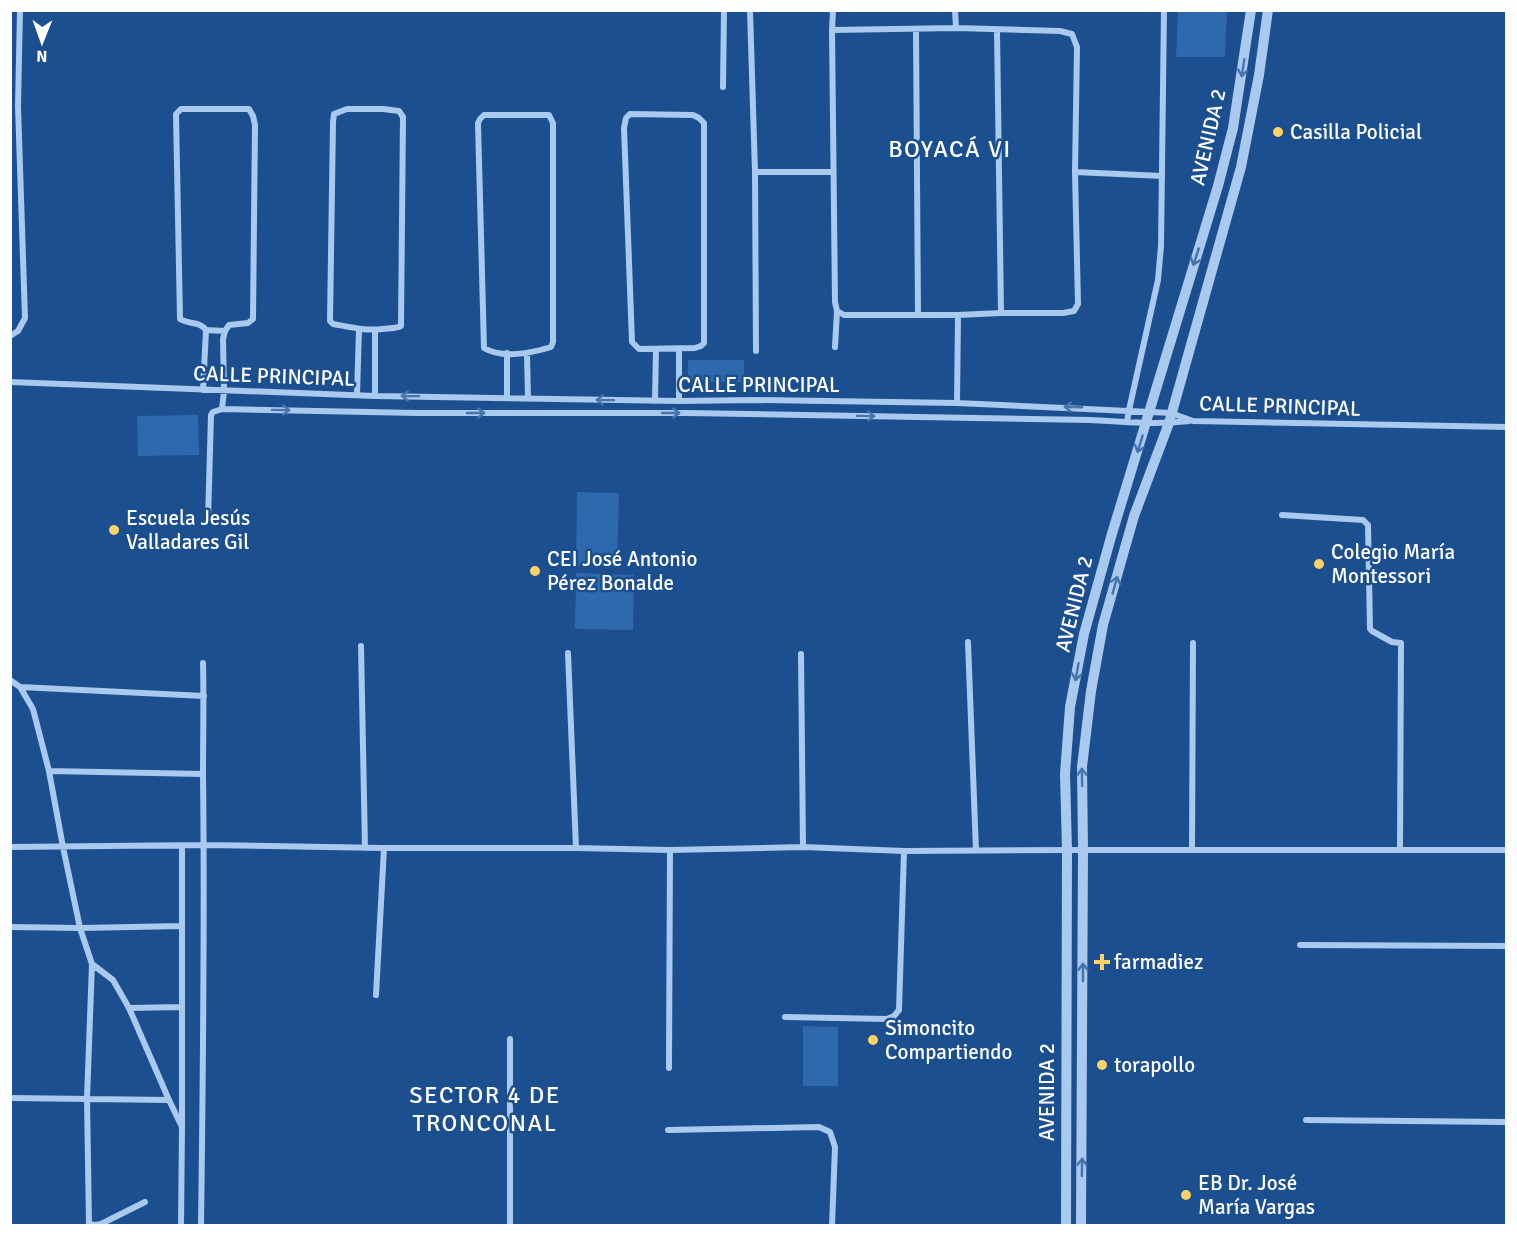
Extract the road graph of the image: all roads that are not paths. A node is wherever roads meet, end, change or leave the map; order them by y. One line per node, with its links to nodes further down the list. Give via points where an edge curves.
1 (20, 10): 26 (street, via 18,106 26,318 18,332)
2 (724, 10): 13 (street)
3 (750, 10): 14 (street)
4 (832, 10): 11 (street)
5 (955, 10): 9 (street)
6 (1164, 10): 17 (street)
7 (1251, 10): 45 (street, AVENIDA 2, one-way to 45, via 1233,128)
8 (1268, 10): 46 (street, AVENIDA 2, via 1241,167)
9 (956, 28): 10 (street); 12 (street)
10 (916, 29): 11 (street); 20 (street)
11 (832, 30): 15 (street)
12 (997, 30): 16 (street, via 1072,34 1077,47); 19 (street)
13 (723, 87)
14 (755, 172): 15 (street); 30 (street)
15 (832, 172): 18 (street)
16 (1075, 172): 17 (street); 19 (street, via 1078,304 1074,311 1063,314)
17 (1162, 176): 44 (street, via 1158,280)
18 (837, 311): 20 (street, via 844,315); 27 (street)
19 (1001, 313): 21 (street)
20 (918, 315): 21 (street)
21 (958, 315): 42 (street)
22 (359, 329): 24 (street); 24 (street, via 330,321 333,123 334,114 347,109 383,109 399,111 403,117 402,326); 36 (street)
23 (206, 330): 25 (street); 25 (street, via 180,319 176,114 181,109 249,109 255,125 253,319 229,325); 34 (street)
24 (375, 330): 37 (street)
25 (225, 331): 35 (street)
26 (10, 336)
27 (835, 347)
28 (656, 349): 29 (street); 29 (street, via 639,349 632,342 624,128 630,114 693,115 704,123 704,344); 40 (street)
29 (679, 349): 41 (street)
30 (756, 351)
31 (507, 353): 32 (street); 32 (street, via 484,348 478,123 484,115 549,115 553,123 553,342 551,347); 38 (street)
32 (527, 354): 39 (street)
33 (10, 382): 34 (street, CALLE PRINCIPAL)
34 (203, 390): 35 (street, CALLE PRINCIPAL)
35 (224, 391): 36 (street, CALLE PRINCIPAL); 43 (street)
36 (357, 395): 37 (street, CALLE PRINCIPAL)
37 (375, 396): 38 (street, CALLE PRINCIPAL, one-way to 37)
38 (507, 398): 39 (street, CALLE PRINCIPAL)
39 (528, 398): 40 (street, CALLE PRINCIPAL, one-way to 39)
40 (655, 400): 41 (street, CALLE PRINCIPAL)
41 (679, 401): 42 (street, CALLE PRINCIPAL)
42 (957, 403): 44 (street, CALLE PRINCIPAL, one-way to 42)
43 (222, 409): 48 (street, one-way to 48, via 686,412); 52 (street, via 211,415)
44 (1129, 410): 45 (street, CALLE PRINCIPAL); 48 (street)
45 (1150, 412): 46 (street, CALLE PRINCIPAL); 49 (street, AVENIDA 2)
46 (1170, 418): 47 (street); 47 (street, CALLE PRINCIPAL); 49 (street); 74 (street, AVENIDA 2, one-way to 46, via 1082,767 1103,625 1134,516)
47 (1193, 421): 50 (street, CALLE PRINCIPAL)
48 (1127, 422): 49 (street)
49 (1147, 423): 73 (street, AVENIDA 2, one-way to 73, via 1084,634 1070,707 1065,774)
50 (1506, 428)
51 (1282, 515): 76 (street, via 1363,520 1368,525 1370,629 1401,643)
52 (208, 521)
53 (968, 642): 79 (street)
54 (1193, 643): 75 (street)
55 (361, 646): 69 (street)
56 (568, 653): 71 (street)
57 (801, 654): 68 (street)
58 (203, 663): 61 (street)
59 (10, 680): 60 (street)
60 (20, 687): 61 (street); 62 (street, via 33,709)
61 (204, 696): 63 (street)
62 (50, 771): 63 (street); 67 (street)
63 (203, 774): 64 (street)
64 (205, 845): 65 (street); 69 (street); 101 (street)
65 (182, 846): 67 (street); 80 (street)
66 (10, 847): 67 (street)
67 (63, 847): 82 (street)
68 (802, 847): 72 (street); 78 (street)
69 (365, 848): 70 (street)
70 (384, 848): 71 (street); 86 (street)
71 (576, 848): 72 (street)
72 (670, 850): 91 (street)
73 (1067, 850): 74 (street); 79 (street); 104 (street, AVENIDA 2)
74 (1083, 850): 75 (street); 105 (street, AVENIDA 2, one-way to 74)
75 (1192, 850): 76 (street)
76 (1400, 850): 77 (street)
77 (1506, 850)
78 (904, 851): 79 (street); 89 (street, via 899,1010 887,1019)
79 (976, 851)
80 (181, 926): 82 (street); 87 (street)
81 (10, 927): 82 (street)
82 (80, 928): 85 (street)
83 (1300, 945): 84 (street)
84 (1506, 946)
85 (92, 964): 88 (street, via 113,980); 93 (street)
86 (376, 994)
87 (182, 1007): 88 (street); 97 (street)
88 (129, 1008): 94 (street)
89 (785, 1017)
90 (510, 1039): 102 (street)
91 (669, 1068)
92 (10, 1098): 93 (street)
93 (87, 1100): 94 (street); 99 (street, via 89,1224 100,1224)
94 (170, 1100): 97 (street)
95 (1306, 1120): 96 (street)
96 (1506, 1122)
97 (182, 1127): 100 (street)
98 (668, 1130): 103 (street, via 819,1127 830,1132 835,1147)
99 (145, 1202)
100 (181, 1226)
101 (201, 1226)
102 (510, 1226)
103 (832, 1226)
104 (1065, 1226)
105 (1081, 1226)

